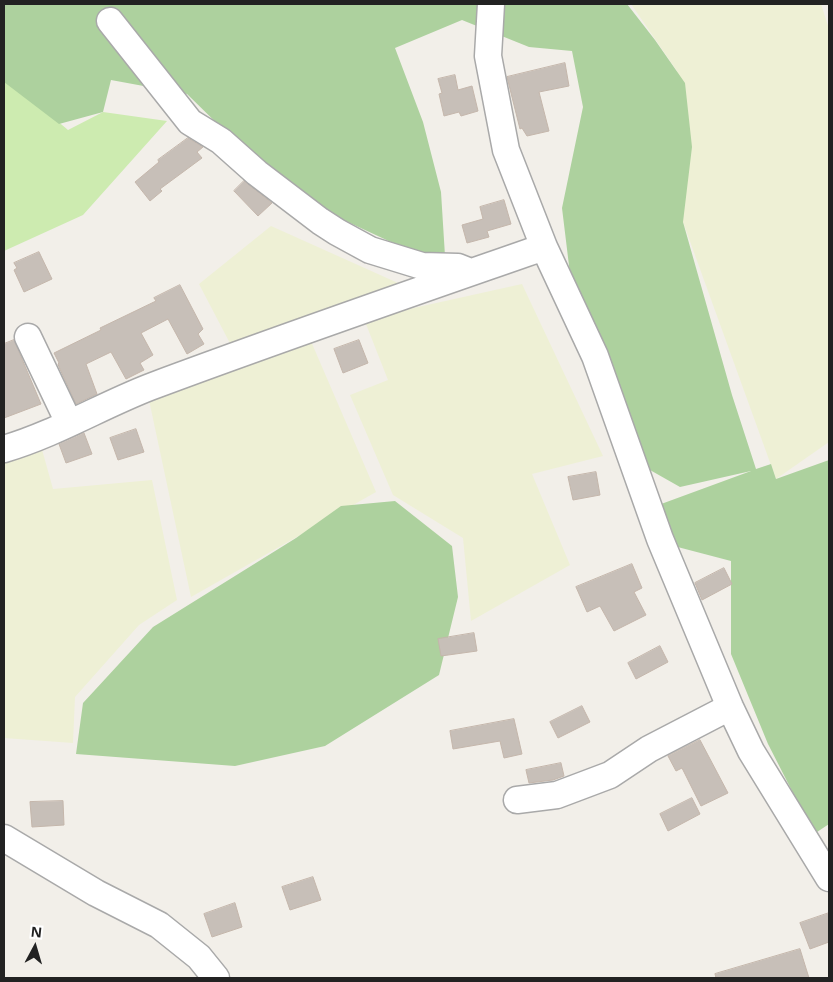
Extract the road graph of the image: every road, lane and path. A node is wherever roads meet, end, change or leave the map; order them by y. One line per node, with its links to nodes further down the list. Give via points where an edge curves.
1 (491, 4): 3 (street, via 488,56 506,150)
2 (110, 21): 4 (street, via 190,122 221,141 320,221 370,250 422,266 458,267)
3 (544, 247): 4 (street); 8 (street, via 595,356 660,540)
4 (471, 272): 6 (street, via 145,389)
5 (28, 336): 6 (street)
6 (69, 424): 7 (street)
7 (4, 449)
8 (730, 707): 9 (street, via 649,749 610,775 557,795); 11 (street, via 751,751)
9 (517, 800)
10 (4, 838): 12 (street, via 96,893 159,925 200,957)
11 (829, 878)
12 (216, 978)

